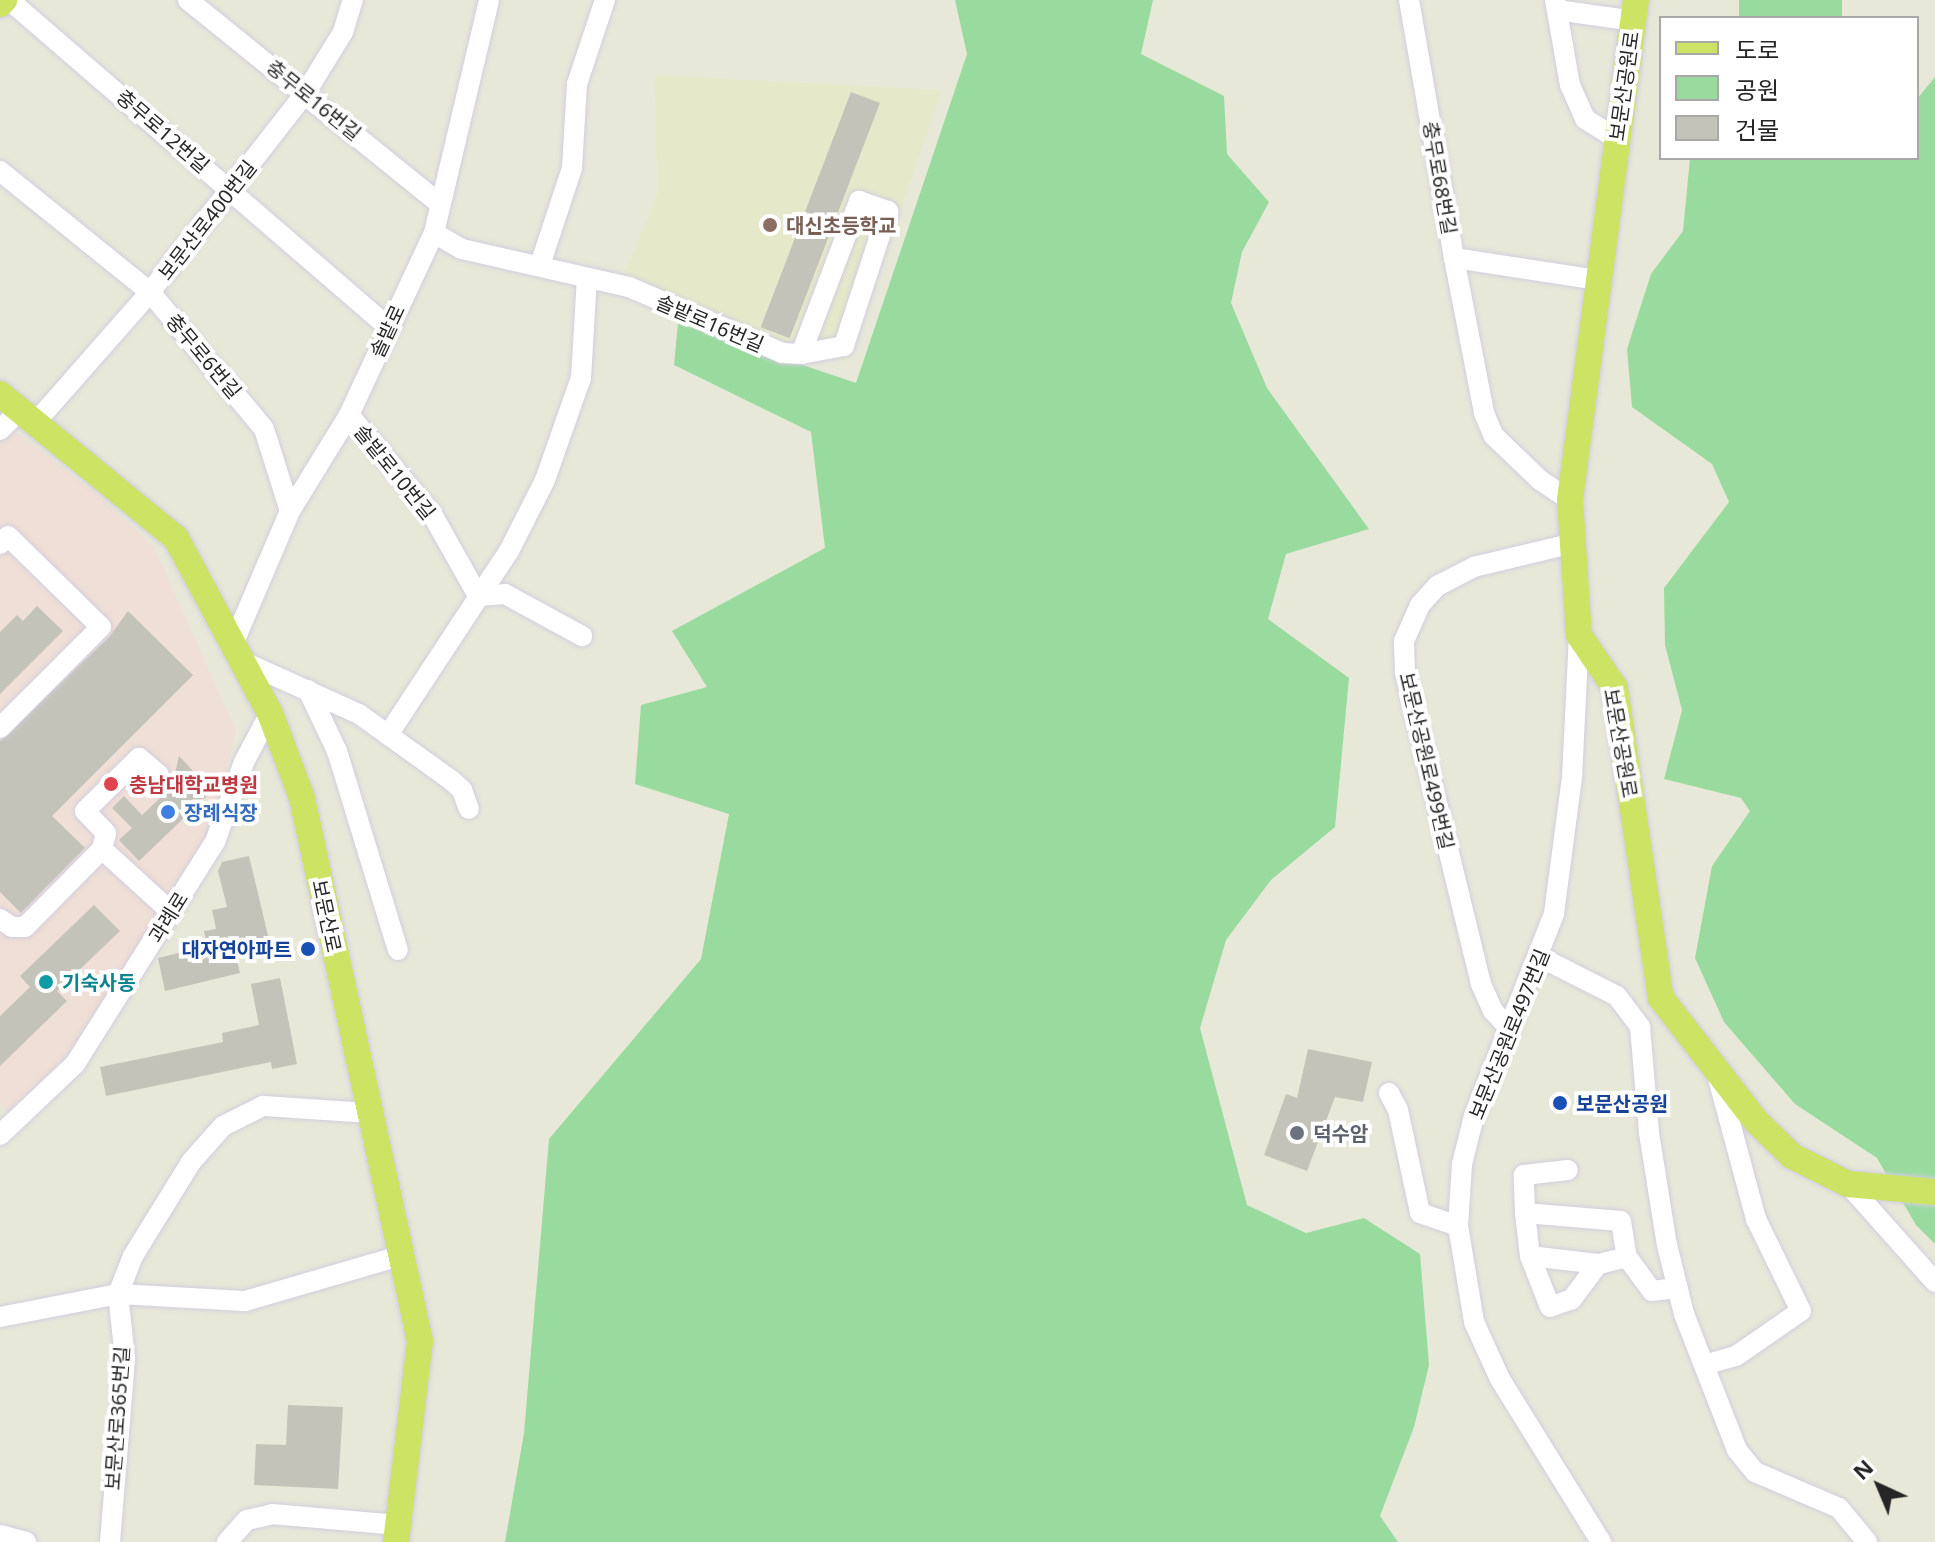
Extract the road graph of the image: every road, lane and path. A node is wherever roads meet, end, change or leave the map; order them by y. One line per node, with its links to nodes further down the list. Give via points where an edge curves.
1 (188, 0): 9 (street, 충무로16번길)
2 (353, 0): 9 (street, 보문산로400번길, via 343,32)
3 (489, 0): 13 (street, 솔밭로)
4 (605, 0): 16 (street, via 577,84 572,168)
5 (1409, 0): 15 (street, 충무로68번길)
6 (4, 1): 12 (street, 충무로12번길)
7 (1556, 5): 8 (street); 10 (street, via 1570,85 1585,119)
8 (1635, 10): 10 (main road, 보문산공원로)
9 (306, 92): 12 (street, 보문산로400번길); 13 (street, 충무로16번길)
10 (1616, 138): 18 (main road, 보문산공원로)
11 (0, 171): 19 (street, 충무로6번길)
12 (230, 190): 19 (street, 보문산로400번길); 20 (street, 충무로12번길)
13 (439, 203): 14 (street, 솔밭로)
14 (434, 233): 16 (street, 솔밭로16번길, via 462,249); 20 (street, 솔밭로)
15 (1454, 258): 18 (street, 충무로68번길); 25 (street, via 1484,413 1494,436 1540,480)
16 (540, 265): 17 (street, 솔밭로16번길)
17 (587, 278): 21 (street, 솔밭로16번길, via 629,287 782,353); 29 (street, via 581,378 566,431 509,551)
18 (1598, 280): 25 (main road, 보문산공원로)
19 (150, 292): 22 (street, 보문산로400번길); 26 (street, 충무로6번길, via 264,429)
20 (388, 327): 23 (street, 솔밭로)
21 (801, 354): 21 (street, via 859,201 888,211 844,346)
22 (19, 409): 24 (street, 보문산로400번길); 32 (main road, 보문산로, via 176,538)
23 (349, 415): 26 (street, 솔밭로); 29 (street, 솔밭로10번길, via 432,514)
24 (0, 430)
25 (1570, 500): 27 (main road, 보문산공원로)
26 (290, 511): 32 (street, 솔밭로)
27 (1574, 543): 30 (main road, 보문산공원로); 44 (street, 보문산공원로499번길, via 1474,567 1437,586 1420,605 1404,641 1411,699 1481,984 1493,1011)
28 (0, 544): 35 (street, via 8,536 101,627)
29 (478, 596): 31 (street, via 505,594); 36 (street)
30 (1579, 635): 43 (street, 보문산공원로497번길, via 1572,777 1554,914); 45 (main road, 보문산공원로, via 1615,688 1661,998)
31 (582, 636)
32 (237, 652): 33 (street); 34 (main road, 보문산로)
33 (308, 690): 36 (street); 42 (street, via 337,751)
34 (270, 713): 40 (street, 과례로, via 244,762 215,842); 47 (main road, 보문산로, via 302,798)
35 (0, 728)
36 (388, 735): 38 (street, via 462,790)
37 (159, 775): 39 (street, via 139,758 85,811 106,833)
38 (469, 809)
39 (102, 849): 40 (street); 41 (street, via 25,927)
40 (171, 912): 48 (street, 과례로, via 75,1064)
41 (0, 919)
42 (398, 950)
43 (1540, 957): 44 (street, 보문산공원로497번길); 59 (street, via 1617,996 1640,1027 1649,1133)
44 (1510, 1029): 53 (street, 보문산공원로497번길, via 1474,1116 1462,1164)
45 (1716, 1072): 50 (main road, 보문산공원로, via 1792,1156); 62 (street, via 1756,1219 1801,1311 1736,1356)
46 (1389, 1093): 53 (street, via 1398,1110 1420,1213)
47 (368, 1113): 54 (main road, 보문산로); 60 (street, 보문산로365번길, via 263,1106 223,1126 191,1162 133,1256)
48 (0, 1135)
49 (1568, 1170): 52 (street, via 1524,1175)
50 (1848, 1184): 51 (main road, 보문산공원로); 58 (street)
51 (1935, 1192)
52 (1525, 1213): 55 (street); 56 (street, via 1621,1221)
53 (1458, 1226): 68 (street, 보문산공원로497번길, via 1474,1322 1500,1379)
54 (403, 1255): 60 (street, via 245,1301); 63 (main road, 보문산로, via 420,1341)
55 (1530, 1256): 57 (street); 57 (street, via 1550,1307 1572,1299)
56 (1627, 1257): 57 (street); 59 (street, via 1652,1291)
57 (1598, 1264)
58 (1935, 1282)
59 (1678, 1288): 62 (street)
60 (118, 1294): 61 (street); 66 (street, 보문산로365번길, via 125,1358)
61 (0, 1317)
62 (1704, 1365): 69 (street, via 1737,1450 1755,1472 1839,1508)
63 (397, 1533): 67 (street, via 272,1514 247,1520)
64 (0, 1535): 65 (street)
65 (26, 1542)
66 (108, 1542)
67 (227, 1542)
68 (1601, 1542)
69 (1867, 1542)

